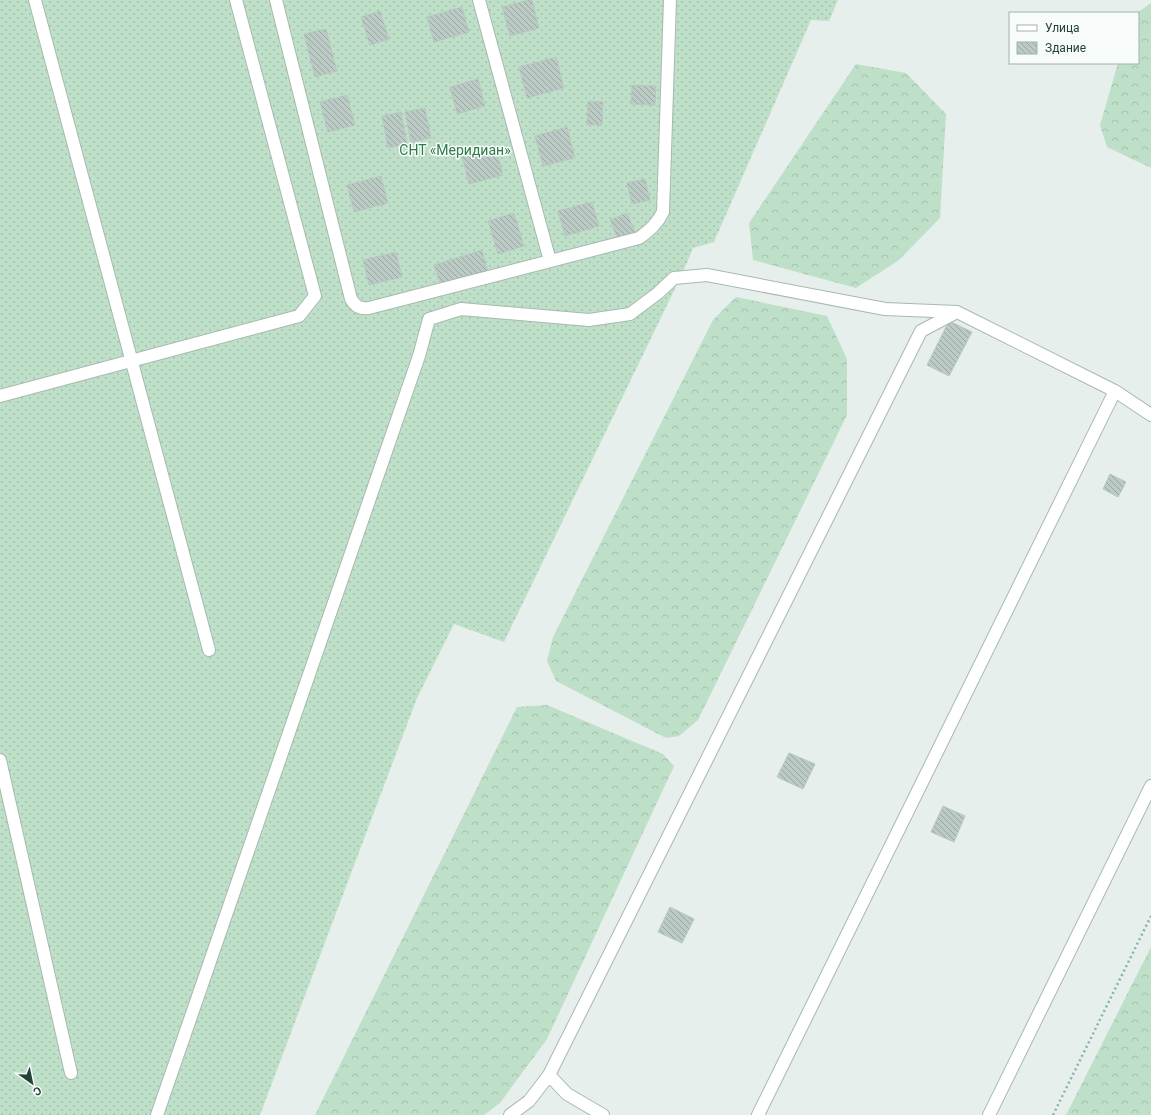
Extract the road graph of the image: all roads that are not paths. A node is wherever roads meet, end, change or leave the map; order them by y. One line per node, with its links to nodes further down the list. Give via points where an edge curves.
1 (35, 0): 8 (street)
2 (236, 0): 8 (street, via 315,296 298,316)
3 (276, 0): 6 (street, via 351,299 355,306 360,309 369,308)
4 (479, 0): 6 (street)
5 (670, 0): 6 (street, via 663,212 650,230 639,238)
6 (550, 261)
7 (957, 312): 9 (street); 16 (street, via 921,331); 17 (street, via 885,309 706,276 674,278 630,314 589,320 461,309 429,319 419,356)
8 (131, 361): 10 (street); 12 (street)
9 (1115, 391): 11 (street); 20 (street)
10 (0, 396)
11 (1151, 415)
12 (209, 650)
13 (0, 760): 15 (street)
14 (1151, 786): 21 (street)
15 (71, 1073)
16 (549, 1076): 18 (street, via 528,1101); 19 (street, via 567,1094)
17 (157, 1115)
18 (510, 1115)
19 (603, 1115)
20 (758, 1115)
21 (989, 1115)

